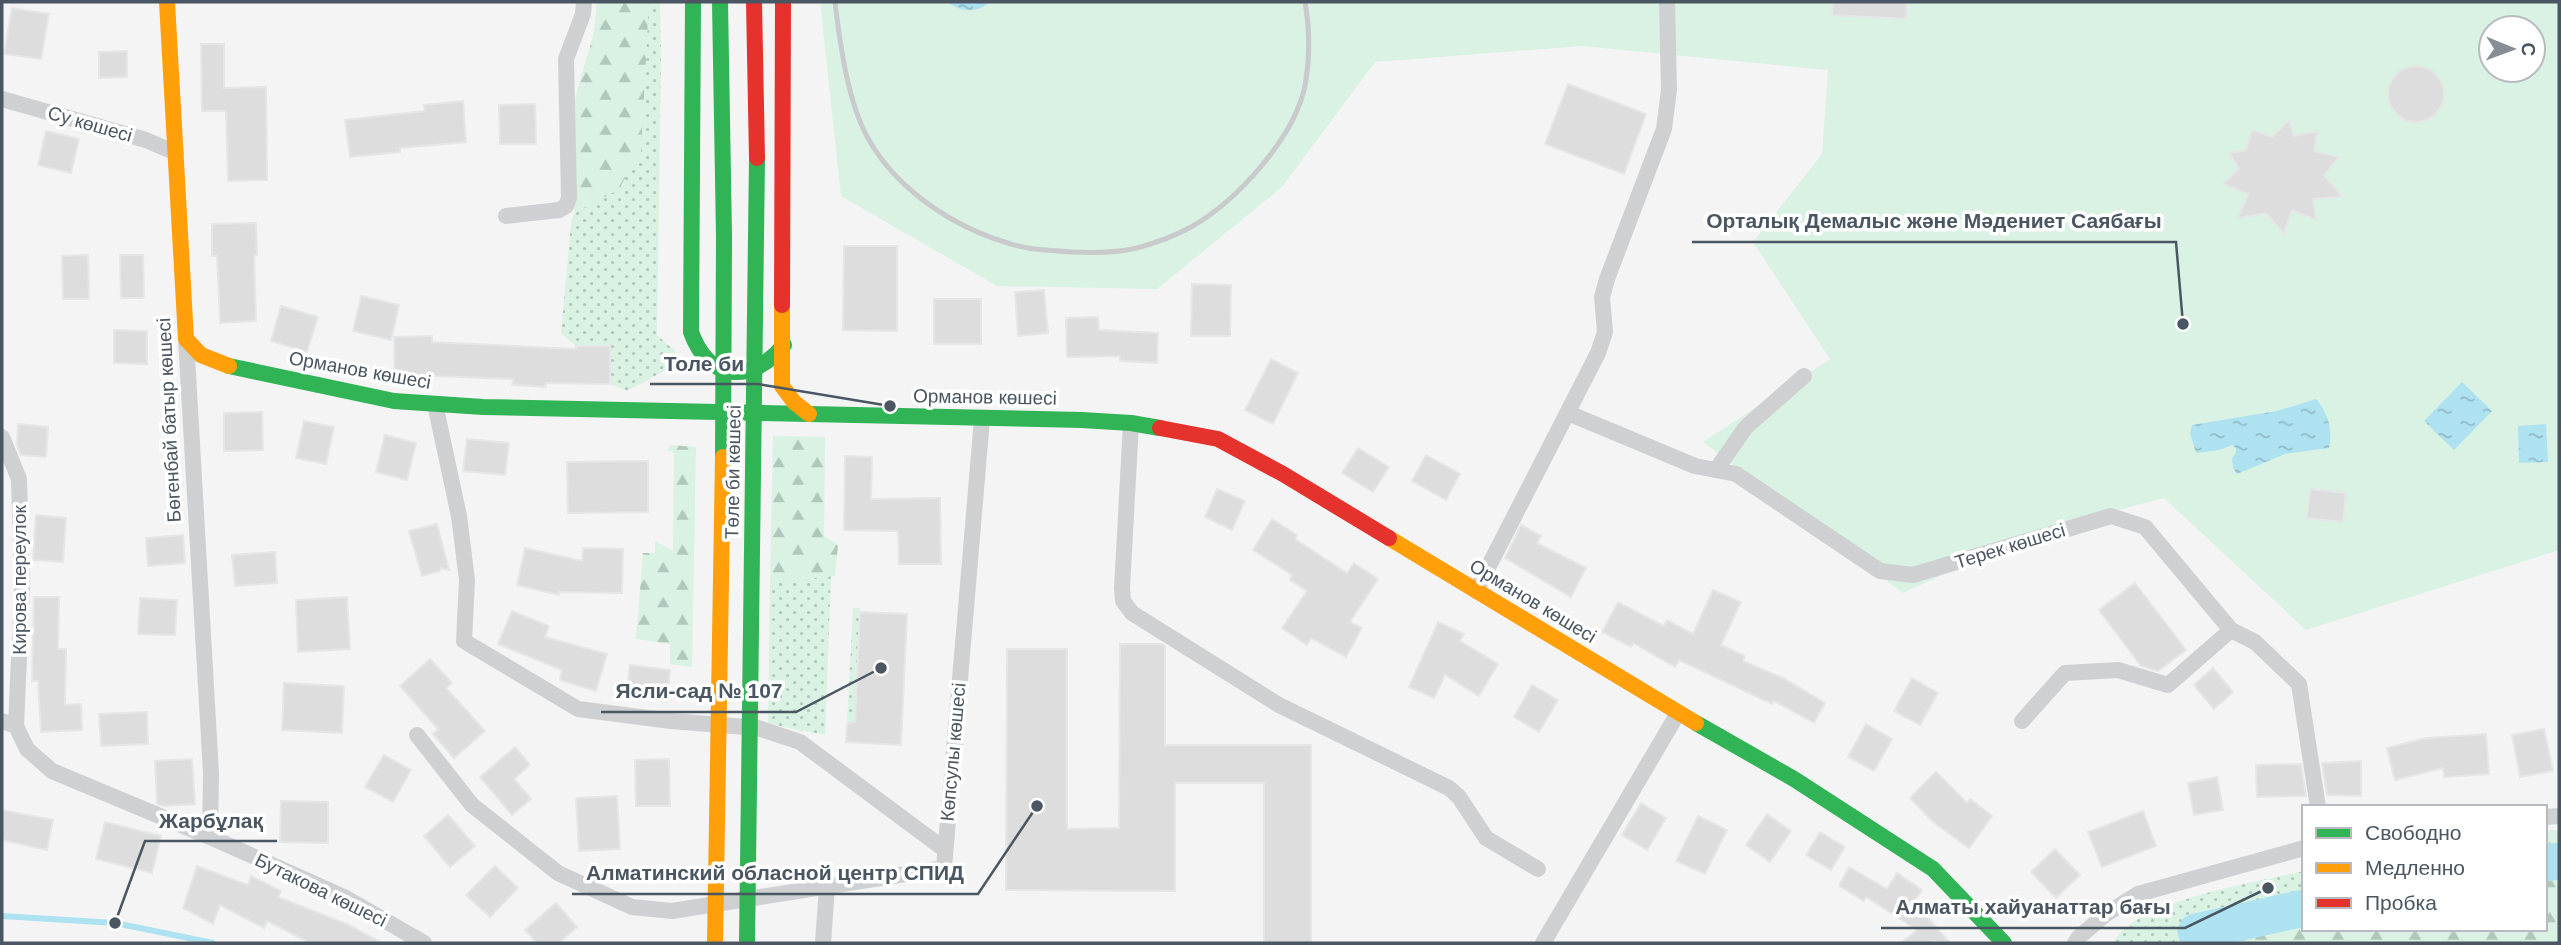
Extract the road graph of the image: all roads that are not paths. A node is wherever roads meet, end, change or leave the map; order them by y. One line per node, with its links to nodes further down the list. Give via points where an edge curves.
1 (167, 2): 9 (main road, Бөгенбай батыр көшесі)
2 (584, 2): 10 (street, via 566,60 569,198 559,210)
3 (692, 2): 12 (main road, via 691,332 708,362 729,371 762,366)
4 (720, 2): 34 (main road, Төле би көшесі, bridge, via 723,376)
5 (754, 2): 35 (main road, Төле би көшесі, bridge, via 758,112)
6 (783, 2): 12 (main road)
7 (1667, 2): 16 (street, via 1669,90 1664,129 1607,279 1602,297 1605,332 1598,353)
8 (2, 99): 9 (street, Су көшесі, via 146,140)
9 (176, 153): 11 (main road, Бөгенбай батыр көшесі)
10 (506, 216)
11 (186, 339): 14 (main road, Орманов көшесі, via 201,355 232,367 394,401); 28 (street, Бөгенбай батыр көшесі)
12 (784, 345): 15 (main road, via 782,386)
13 (1804, 376): 20 (street, via 1746,427)
14 (435, 404): 15 (main road, Орманов көшесі); 29 (street, via 459,516 467,580 464,641 578,709 758,728 800,742)
15 (809, 414): 17 (main road, Орманов көшесі)
16 (1568, 414): 20 (street, Терек көшесі, via 1695,466); 21 (street)
17 (982, 419): 18 (main road, Орманов көшесі); 29 (street, Көпсулы көшесі)
18 (1131, 423): 21 (main road, Орманов көшесі, via 1218,439); 31 (street, via 1122,589 1123,601 1132,613 1279,705 1449,788 1486,838)
19 (2, 437): 25 (street, Кирова переулок, via 19,479 22,589)
20 (1716, 470): 22 (street, Терек көшесі, via 1736,474 1880,571 1891,573 1913,575 2111,516 2145,527)
21 (1476, 591): 23 (main road, Орманов көшесі)
22 (2231, 630): 24 (street, via 2168,685 2118,670 2065,673); 27 (street, Терек көшесі, via 2255,642 2299,684)
23 (1678, 713): 37 (street); 38 (main road, Орманов көшесі, via 1794,779 1933,869)
24 (2022, 721)
25 (9, 723): 28 (street, Бутакова көшесі, via 27,749 52,771)
26 (417, 735): 32 (street, Көпсулы көшесі, via 472,805 558,873 632,907 672,911)
27 (2318, 805)
28 (211, 836): 33 (street, Бутакова көшесі, via 344,897)
29 (944, 849): 32 (street, Көпсулы көшесі, via 944,868)
30 (2302, 849): 39 (street, via 2138,894 2106,914)
31 (1538, 869)
32 (827, 887): 36 (street)
33 (424, 943)
34 (715, 943)
35 (747, 943)
36 (823, 943)
37 (1543, 943)
38 (2004, 943)
39 (2075, 943)

